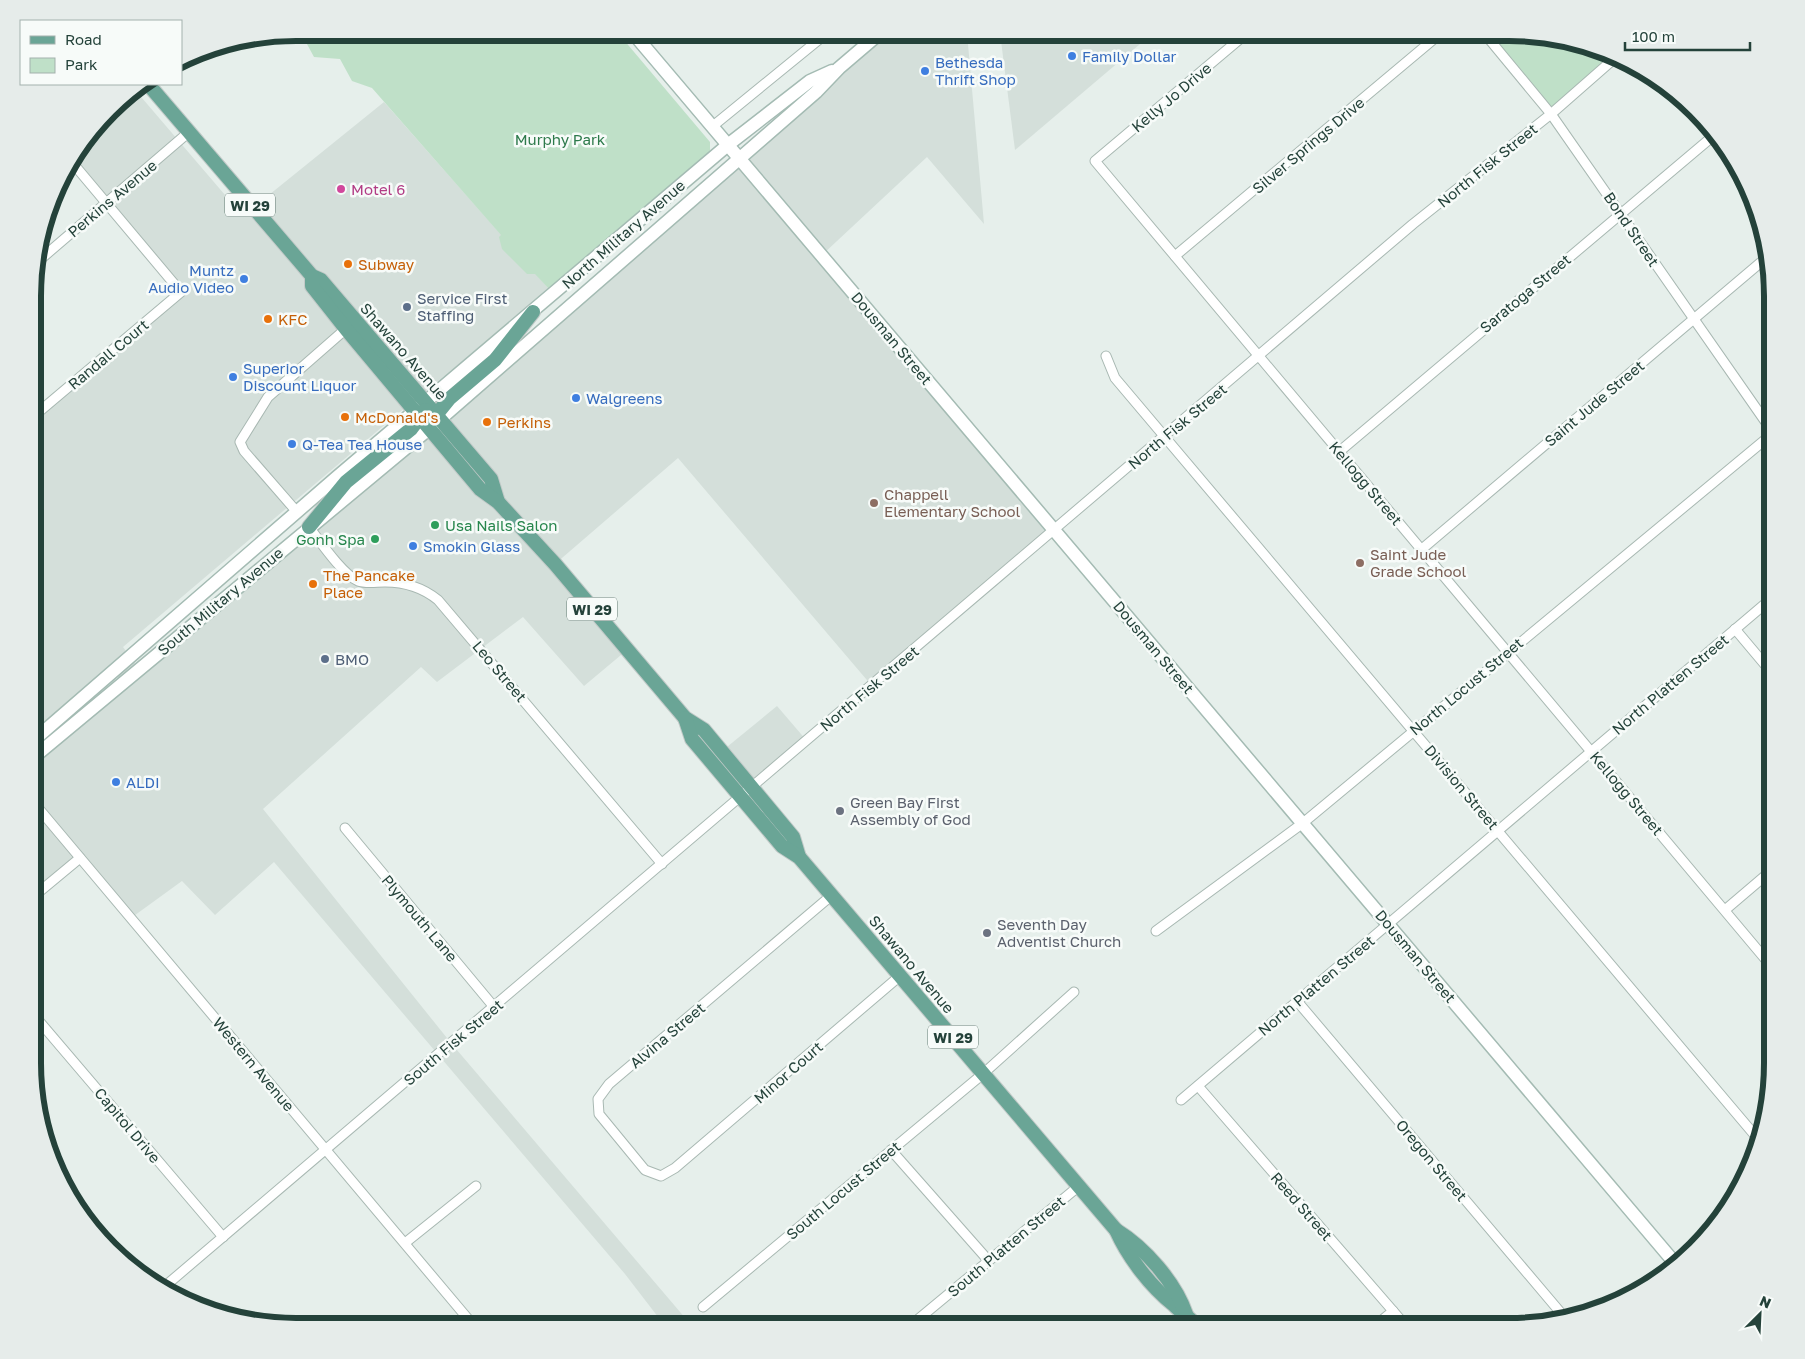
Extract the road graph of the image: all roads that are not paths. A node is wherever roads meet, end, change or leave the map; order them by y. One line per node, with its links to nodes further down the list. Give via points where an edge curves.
1 (640, 41): 11 (main road, Dousman Street)
2 (815, 41): 11 (street)
3 (870, 41): 8 (main road, North Military Avenue)
4 (1238, 41): 16 (street, Kelly Jo Drive)
5 (1431, 41): 21 (street, Silver Springs Drive)
6 (1491, 41): 10 (street, Bond Street)
7 (1610, 63): 10 (street, North Fisk Street)
8 (838, 68): 14 (main road, North Military Avenue, via 810,81); 15 (main road, North Military Avenue, via 816,92)
9 (151, 87): 12 (main road, Shawano Avenue / WI 29)
10 (1552, 114): 19 (street, Bond Street); 27 (street, North Fisk Street, via 1413,224)
11 (713, 126): 14 (main road, Dousman Street)
12 (189, 132): 18 (street, Perkins Avenue); 25 (main road, Shawano Avenue / WI 29, via 312,276 312,286)
13 (1709, 139): 19 (street, Saratoga Street)
14 (729, 144): 15 (main road, Dousman Street); 23 (main road, North Military Avenue)
15 (740, 158): 29 (main road, North Military Avenue); 38 (main road, Dousman Street)
16 (1095, 161): 21 (street, Kellogg Street)
17 (76, 167): 18 (street)
18 (107, 203): 20 (street, Perkins Avenue); 28 (street, Randall Court, via 181,292)
19 (1621, 212): 24 (street, Bond Street); 34 (street, Saratoga Street)
20 (44, 256)
21 (1176, 256): 27 (street, Kellogg Street)
22 (1762, 262): 24 (street, Saint Jude Street)
23 (533, 312): 29 (main road, via 495,360)
24 (1693, 320): 31 (street, Bond Street); 39 (street, Saint Jude Street)
25 (351, 324): 29 (main road, Shawano Avenue / WI 29); 30 (main road, Shawano Avenue / WI 29); 36 (street, via 268,397 240,442 244,452)
26 (1106, 356): 32 (street, Division Street, via 1115,378)
27 (1259, 356): 32 (street, North Fisk Street); 34 (street, Kellogg Street)
28 (41, 410)
29 (435, 411): 30 (main road); 30 (main road, North Military Avenue); 35 (main road, Shawano Avenue / WI 29, via 491,479)
30 (422, 419): 35 (main road, Shawano Avenue / WI 29, via 480,489); 36 (main road, South Military Avenue); 37 (main road, via 346,482)
31 (1764, 422)
32 (1165, 436): 38 (street, North Fisk Street); 45 (street, Division Street)
33 (1764, 440): 42 (street, North Locust Street)
34 (1340, 451): 39 (street, Kellogg Street)
35 (498, 502): 44 (main road, Shawano Avenue / WI 29, via 555,564)
36 (297, 512): 46 (main road, South Military Avenue)
37 (309, 527): 47 (main road, South Military Avenue); 57 (street, Leo Street, via 356,580 409,585 438,600)
38 (1055, 530): 49 (street, North Fisk Street); 52 (main road, Dousman Street)
39 (1422, 549): 42 (street, Kellogg Street)
40 (1764, 605): 41 (street, North Platten Street)
41 (1735, 629): 43 (street); 48 (street, North Platten Street)
42 (1508, 652): 45 (street, North Locust Street); 48 (street, Kellogg Street)
43 (1764, 664)
44 (685, 718): 49 (main road, Shawano Avenue / WI 29, via 704,730); 50 (main road, Shawano Avenue / WI 29, via 692,739)
45 (1414, 729): 52 (street, North Locust Street); 54 (street, Division Street)
46 (41, 734)
47 (41, 751)
48 (1591, 751): 54 (street, North Platten Street); 61 (street, Kellogg Street)
49 (752, 788): 50 (street, North Fisk Street); 55 (main road, Shawano Avenue / WI 29, via 793,837)
50 (741, 797): 55 (main road, Shawano Avenue / WI 29, via 782,846); 57 (street, South Fisk Street)
51 (41, 811): 56 (street, Western Avenue)
52 (1303, 823): 62 (main road, Dousman Street); 63 (street, North Locust Street)
53 (345, 828): 68 (street, Plymouth Lane)
54 (1499, 830): 62 (street, North Platten Street); 73 (street, Division Street)
55 (799, 857): 60 (main road, Shawano Avenue / WI 29)
56 (80, 858): 59 (street); 74 (street, Western Avenue)
57 (662, 864): 68 (street, South Fisk Street)
58 (1764, 877): 61 (street)
59 (41, 891)
60 (832, 895): 65 (main road, Shawano Avenue / WI 29); 76 (street, Alvina Street, via 609,1084 598,1099 598,1114 644,1170 661,1176)
61 (1724, 910): 64 (street, Kellogg Street)
62 (1388, 924): 67 (street, North Platten Street); 81 (main road, Dousman Street)
63 (1156, 931)
64 (1764, 958)
65 (901, 975): 70 (main road, Shawano Avenue / WI 29); 76 (street, Minor Court)
66 (1074, 992): 70 (street)
67 (1297, 1001): 71 (street, North Platten Street); 86 (street, Oregon Street)
68 (494, 1007): 74 (street, South Fisk Street)
69 (41, 1023): 79 (street, Capitol Drive)
70 (984, 1073): 75 (street, South Locust Street); 78 (main road, Shawano Avenue / WI 29)
71 (1198, 1086): 72 (street, North Platten Street); 85 (street, Reed Street)
72 (1181, 1100)
73 (1754, 1134)
74 (326, 1150): 79 (street, South Fisk Street); 80 (street, Western Avenue)
75 (891, 1150): 82 (street); 84 (street, South Locust Street)
76 (676, 1168)
77 (476, 1186): 80 (street)
78 (1079, 1186): 82 (street, South Platten Street); 89 (main road, Shawano Avenue / WI 29, via 1116,1230 1123,1246 1141,1269 1173,1305)
79 (223, 1237): 83 (street, South Fisk Street)
80 (405, 1243): 87 (street, Western Avenue)
81 (1671, 1259)
82 (988, 1260): 88 (street, South Platten Street)
83 (168, 1283)
84 (703, 1308)
85 (1393, 1311): 90 (street); 91 (street, Reed Street)
86 (1560, 1312)
87 (467, 1318)
88 (919, 1318)
89 (1190, 1318)
90 (1384, 1318)
91 (1399, 1318)

